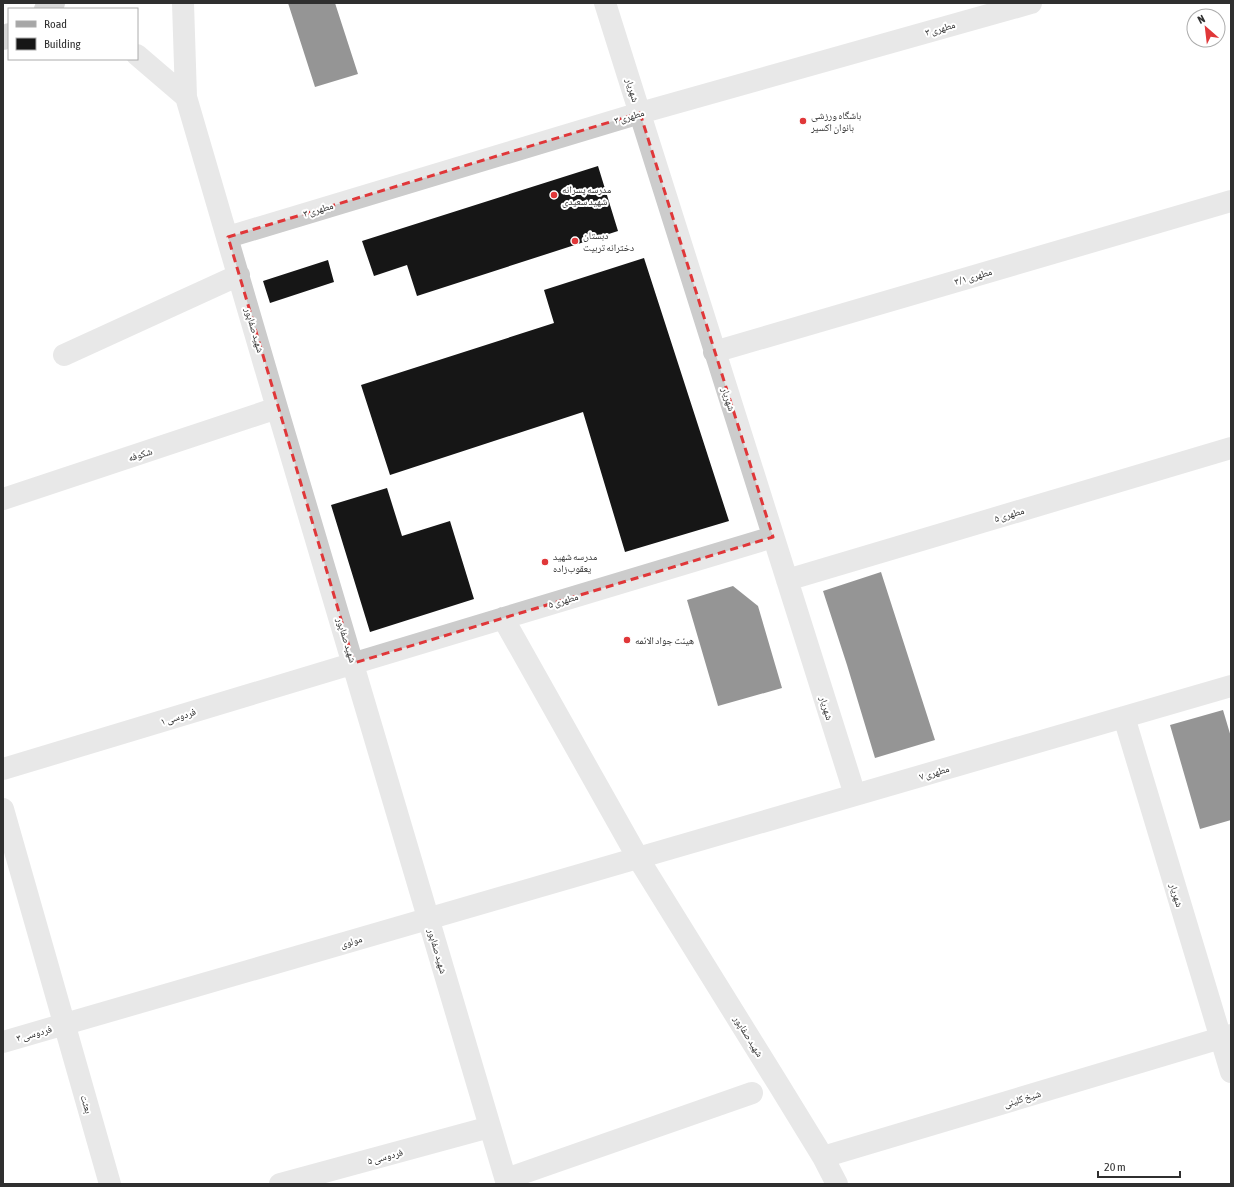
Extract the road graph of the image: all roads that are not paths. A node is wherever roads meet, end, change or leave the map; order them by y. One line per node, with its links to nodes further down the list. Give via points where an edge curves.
1 (183, 3): 5 (street, شهید صفاپور)
2 (605, 3): 6 (street, شهریار)
3 (1031, 3): 6 (street, مطهری ۳)
4 (138, 56): 5 (street)
5 (186, 97): 8 (street, شهید صفاپور)
6 (640, 113): 8 (street, مطهری ۳); 10 (street, شهریار)
7 (1231, 201): 10 (street, مطهری ۳/۱)
8 (228, 236): 9 (street, شهید صفاپور)
9 (239, 275): 11 (street); 12 (street, شهید صفاپور)
10 (714, 352): 15 (street, شهریار)
11 (64, 354)
12 (277, 408): 14 (street, شکوفه); 18 (street, شهید صفاپور)
13 (1231, 448): 16 (street, مطهری ۵)
14 (3, 499)
15 (773, 536): 16 (street, شهریار); 17 (street, مطهری ۵)
16 (787, 580): 22 (street, شهریار)
17 (502, 618): 18 (street, مطهری ۵); 24 (street, شهید صفاپور)
18 (354, 663): 21 (street, فردوسی ۱); 25 (street, شهید صفاپور)
19 (1231, 686): 20 (street, مطهری ۷)
20 (1124, 717): 22 (street, مطهری ۷); 27 (street, شهریار)
21 (3, 769)
22 (854, 795): 24 (street, مطهری ۷)
23 (3, 809): 26 (street, بعثت)
24 (638, 858): 25 (street, مولوی); 32 (street, شهید صفاپور)
25 (429, 918): 26 (street, مولوی); 31 (street, شهید صفاپور)
26 (64, 1024): 28 (street, فردوسی ۳); 34 (street, بعثت)
27 (1226, 1037): 29 (street, شهریار); 32 (street, شیخ کلینی)
28 (3, 1042)
29 (1231, 1072)
30 (752, 1093): 33 (street)
31 (490, 1127): 33 (street, شهید صفاپور); 35 (street, فردوسی ۵)
32 (823, 1157): 36 (street, شهید صفاپور)
33 (506, 1182)
34 (110, 1184)
35 (280, 1184)
36 (837, 1184)

